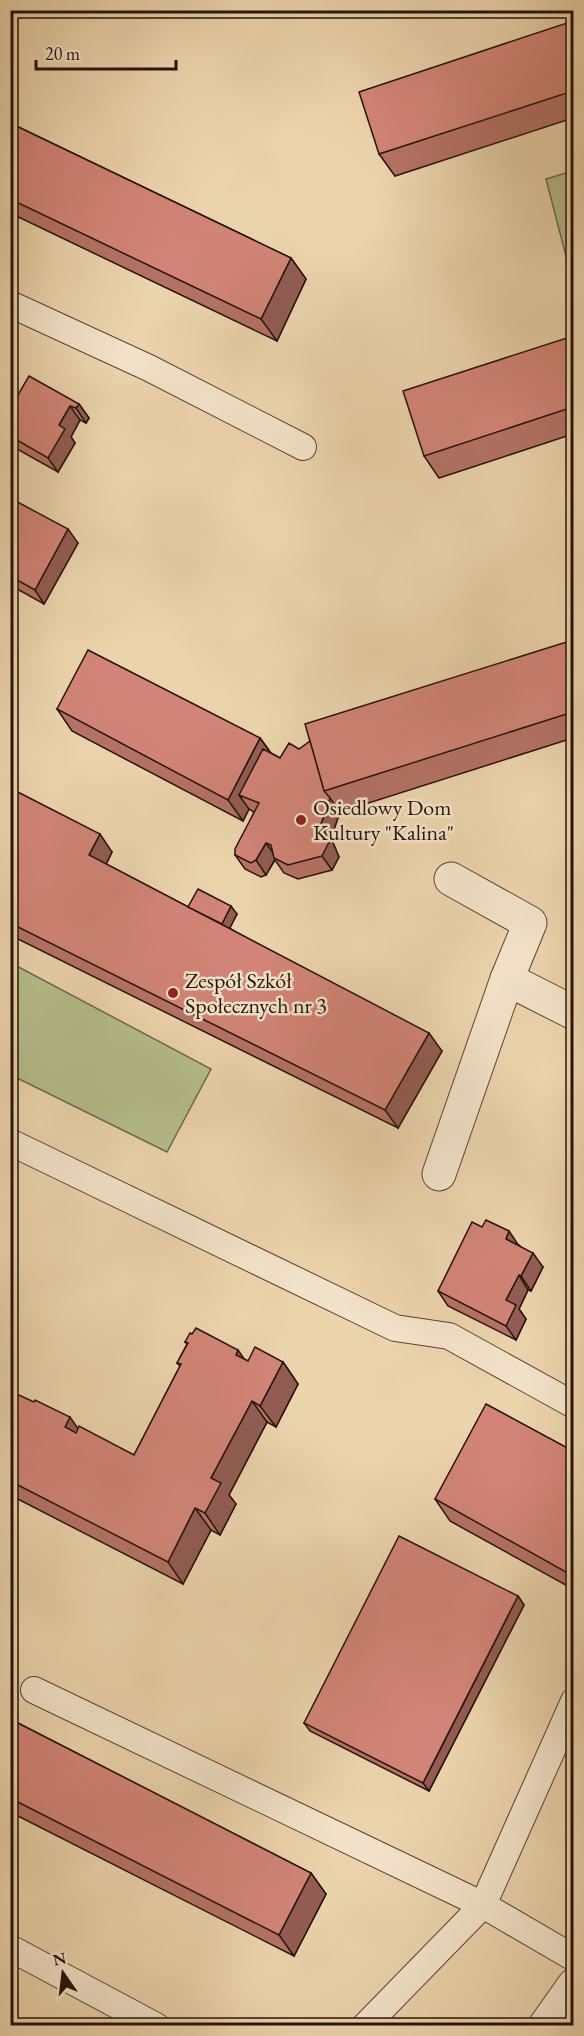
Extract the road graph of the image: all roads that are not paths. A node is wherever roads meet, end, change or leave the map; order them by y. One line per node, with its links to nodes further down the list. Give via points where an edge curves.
1 (10, 304): 2 (lane, via 149,368)
2 (303, 447)
3 (451, 879): 4 (street, via 530,923)
4 (507, 979): 5 (street); 7 (street)
5 (573, 1013)
6 (12, 1143): 8 (lane, via 395,1328 449,1336)
7 (439, 1174)
8 (573, 1405)
9 (34, 1690): 11 (lane)
10 (573, 1701): 11 (lane)
11 (483, 1905): 13 (lane); 16 (lane)
12 (10, 1948): 15 (lane)
13 (573, 1958)
14 (573, 1985): 17 (street)
15 (156, 2025)
16 (365, 2025)
17 (544, 2025)

